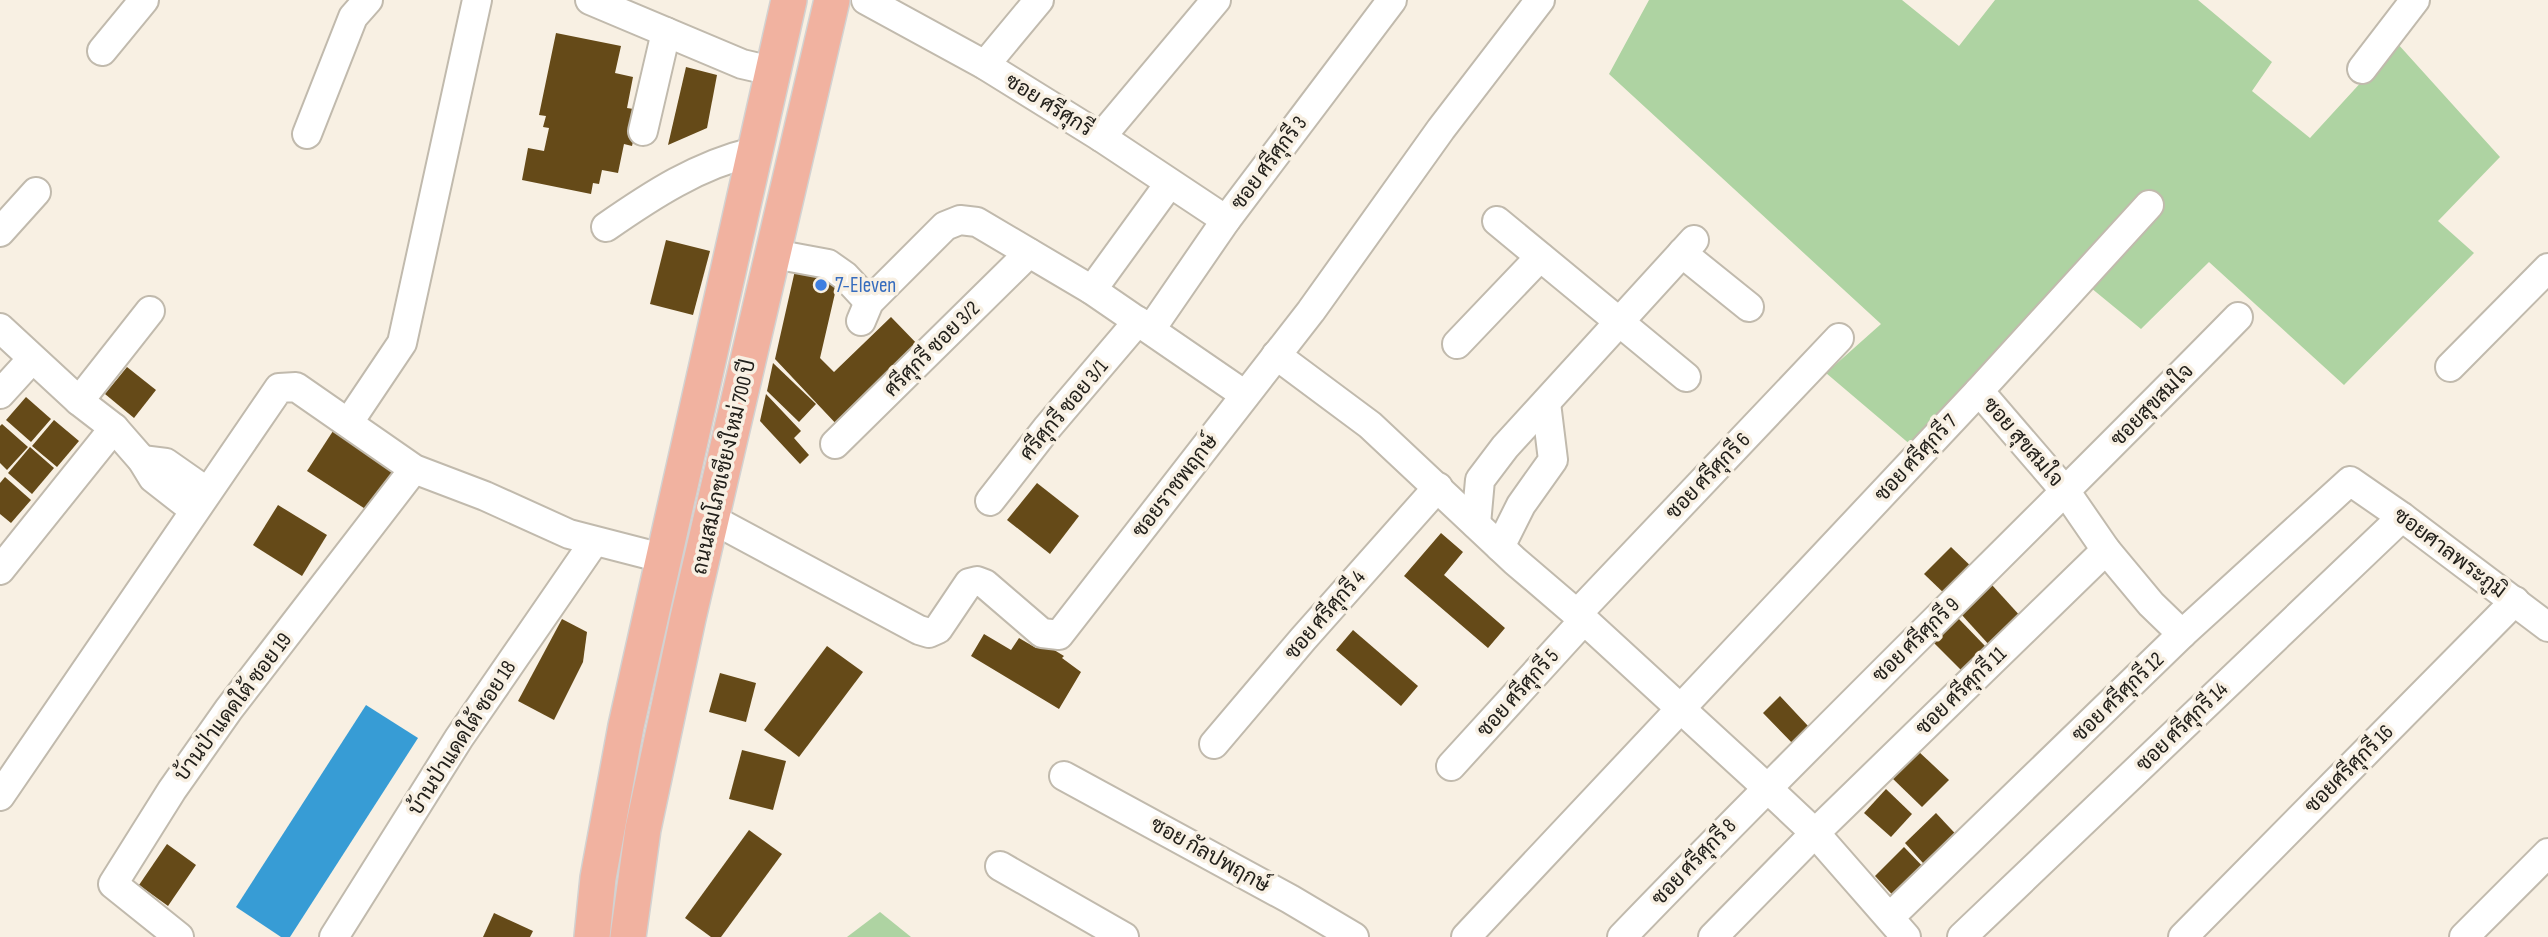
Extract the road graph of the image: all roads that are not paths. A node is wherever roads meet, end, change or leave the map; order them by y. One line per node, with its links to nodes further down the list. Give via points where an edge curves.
1 (144, 0): 14 (street)
2 (368, 0): 19 (street, via 353,17)
3 (477, 0): 51 (street, via 402,343)
4 (590, 0): 13 (street)
5 (789, 0): 17 (main road, ถนนสมโภชเชียงใหม่ 700 ปี)
6 (831, 0): 30 (main road, ถนนสมโภชเชียงใหม่ 700 ปี)
7 (866, 0): 15 (street, ซอย ศรีศุกรี)
8 (1039, 0): 15 (street)
9 (1216, 0): 20 (street)
10 (1392, 0): 25 (street, ซอย ศรีศุกรี 3)
11 (1540, 0): 42 (street, ซอยราชพฤกษ์)
12 (2415, 0): 16 (street)
13 (666, 32): 17 (street); 18 (street)
14 (102, 51)
15 (985, 65): 20 (street, ซอย ศรีศุกรี)
16 (2362, 69)
17 (772, 71): 21 (main road, ถนนสมโภชเชียงใหม่ 700 ปี)
18 (643, 131)
19 (307, 134)
20 (1101, 137): 22 (street, ซอย ศรีศุกรี)
21 (753, 152): 27 (street, via 699,169); 66 (main road, ถนนสมโภชเชียงใหม่ 700 ปี)
22 (1169, 184): 25 (street, ซอย ศรีศุกรี); 33 (street)
23 (36, 192): 28 (street)
24 (2149, 205): 46 (street, ซอย ศรีศุกรี 7)
25 (1226, 220): 38 (street, ซอย ศรีศุกรี 3)
26 (1497, 221): 31 (street)
27 (606, 227)
28 (0, 232)
29 (1028, 253): 30 (street, via 977,222 960,220 945,226 865,311 845,276 828,264); 33 (street); 53 (street, ศรีศุกรี ซอย 3/2)
30 (774, 254): 61 (main road, ถนนสมโภชเชียงใหม่ 700 ปี)
31 (1540, 257): 37 (street); 41 (street)
32 (2548, 268): 44 (street)
33 (1091, 290): 38 (street)
34 (1749, 307): 37 (street, via 1688,246)
35 (150, 311): 49 (street)
36 (2238, 317): 57 (street, ซอยสุขสมใจ)
37 (1619, 322): 45 (street); 50 (street)
38 (1145, 325): 48 (street); 59 (street, ศรีศุกรี ซอย 3/1, via 1047,428)
39 (0, 328): 43 (street)
40 (1839, 338): 69 (street, ซอย ศรีศุกรี 6)
41 (1457, 344)
42 (1276, 355): 48 (street, ซอยราชพฤกษ์); 56 (street, via 1354,412)
43 (32, 359): 47 (street); 49 (street)
44 (2450, 367)
45 (1686, 377)
46 (1979, 391): 57 (street, ซอย สุขสมใจ); 72 (street, ซอย ศรีศุกรี 7)
47 (0, 394)
48 (1245, 396): 61 (street, ซอยราชพฤกษ์, via 1059,635 1042,633 977,581 969,583 938,629 929,633 919,630)
49 (79, 401): 52 (street)
50 (1546, 403): 62 (street, via 1480,480); 64 (street, via 1553,460 1521,505)
51 (349, 422): 54 (street); 58 (street, via 296,387 279,388)
52 (114, 428): 58 (street, via 142,460 166,463); 67 (street)
53 (835, 444)
54 (414, 469): 63 (street); 82 (street, บ้านป่าแดดใต้ ซอย 19, via 229,709 113,884)
55 (2350, 481): 60 (street, ซอยศาลพระภูมิ); 71 (street, ซอย ศรีศุกรี 12)
56 (1438, 487): 62 (street); 73 (street, ซอย ศรีศุกรี 4)
57 (2066, 492): 65 (street, ซอย สุขสมใจ); 76 (street, ซอย ศรีศุกรี 9)
58 (200, 500): 77 (street)
59 (990, 501)
60 (2402, 517): 68 (street, ซอยศาลพระภูมิ); 91 (street, ซอย ศรีศุกรี 14)
61 (712, 519): 85 (main road, ถนนสมโภชเชียงใหม่ 700 ปี, via 643,829)
62 (1476, 524): 64 (street)
63 (594, 542): 66 (street); 83 (street, บ้านป่าแดดใต้ ซอย 18, via 459,738)
64 (1500, 547): 69 (street)
65 (2106, 550): 71 (street, ซอย สุขสมใจ); 78 (street, ซอย ศรีศุกรี 11)
66 (662, 558): 84 (main road, ถนนสมโภชเชียงใหม่ 700 ปี, via 598,878)
67 (0, 570)
68 (2515, 601): 70 (street, ซอยศาลพระภูมิ); 92 (street, ซอยศรีศุกรี 16)
69 (1580, 617): 72 (street); 74 (street, ซอย ศรีศุกรี 5)
70 (2548, 627)
71 (2182, 634): 81 (street, ซอย ศรีศุกรี 12)
72 (1680, 707): 76 (street); 88 (street, ซอย ศรีศุกรี 7)
73 (1214, 744)
74 (1451, 766)
75 (1064, 776): 87 (street, ซอย กัลปพฤกษ์)
76 (1766, 787): 78 (street); 89 (street, ซอย ศรีศุกรี 8)
77 (0, 796)
78 (1815, 833): 81 (street); 90 (street, ซอย ศรีศุกรี 11)
79 (2548, 853): 93 (street)
80 (1000, 866): 86 (street)
81 (1898, 927)
82 (179, 937)
83 (334, 937)
84 (593, 937)
85 (628, 937)
86 (1124, 937)
87 (1354, 937)
88 (1466, 937)
89 (1622, 937)
90 (1713, 937)
91 (1962, 937)
92 (2183, 937)
93 (2464, 937)

